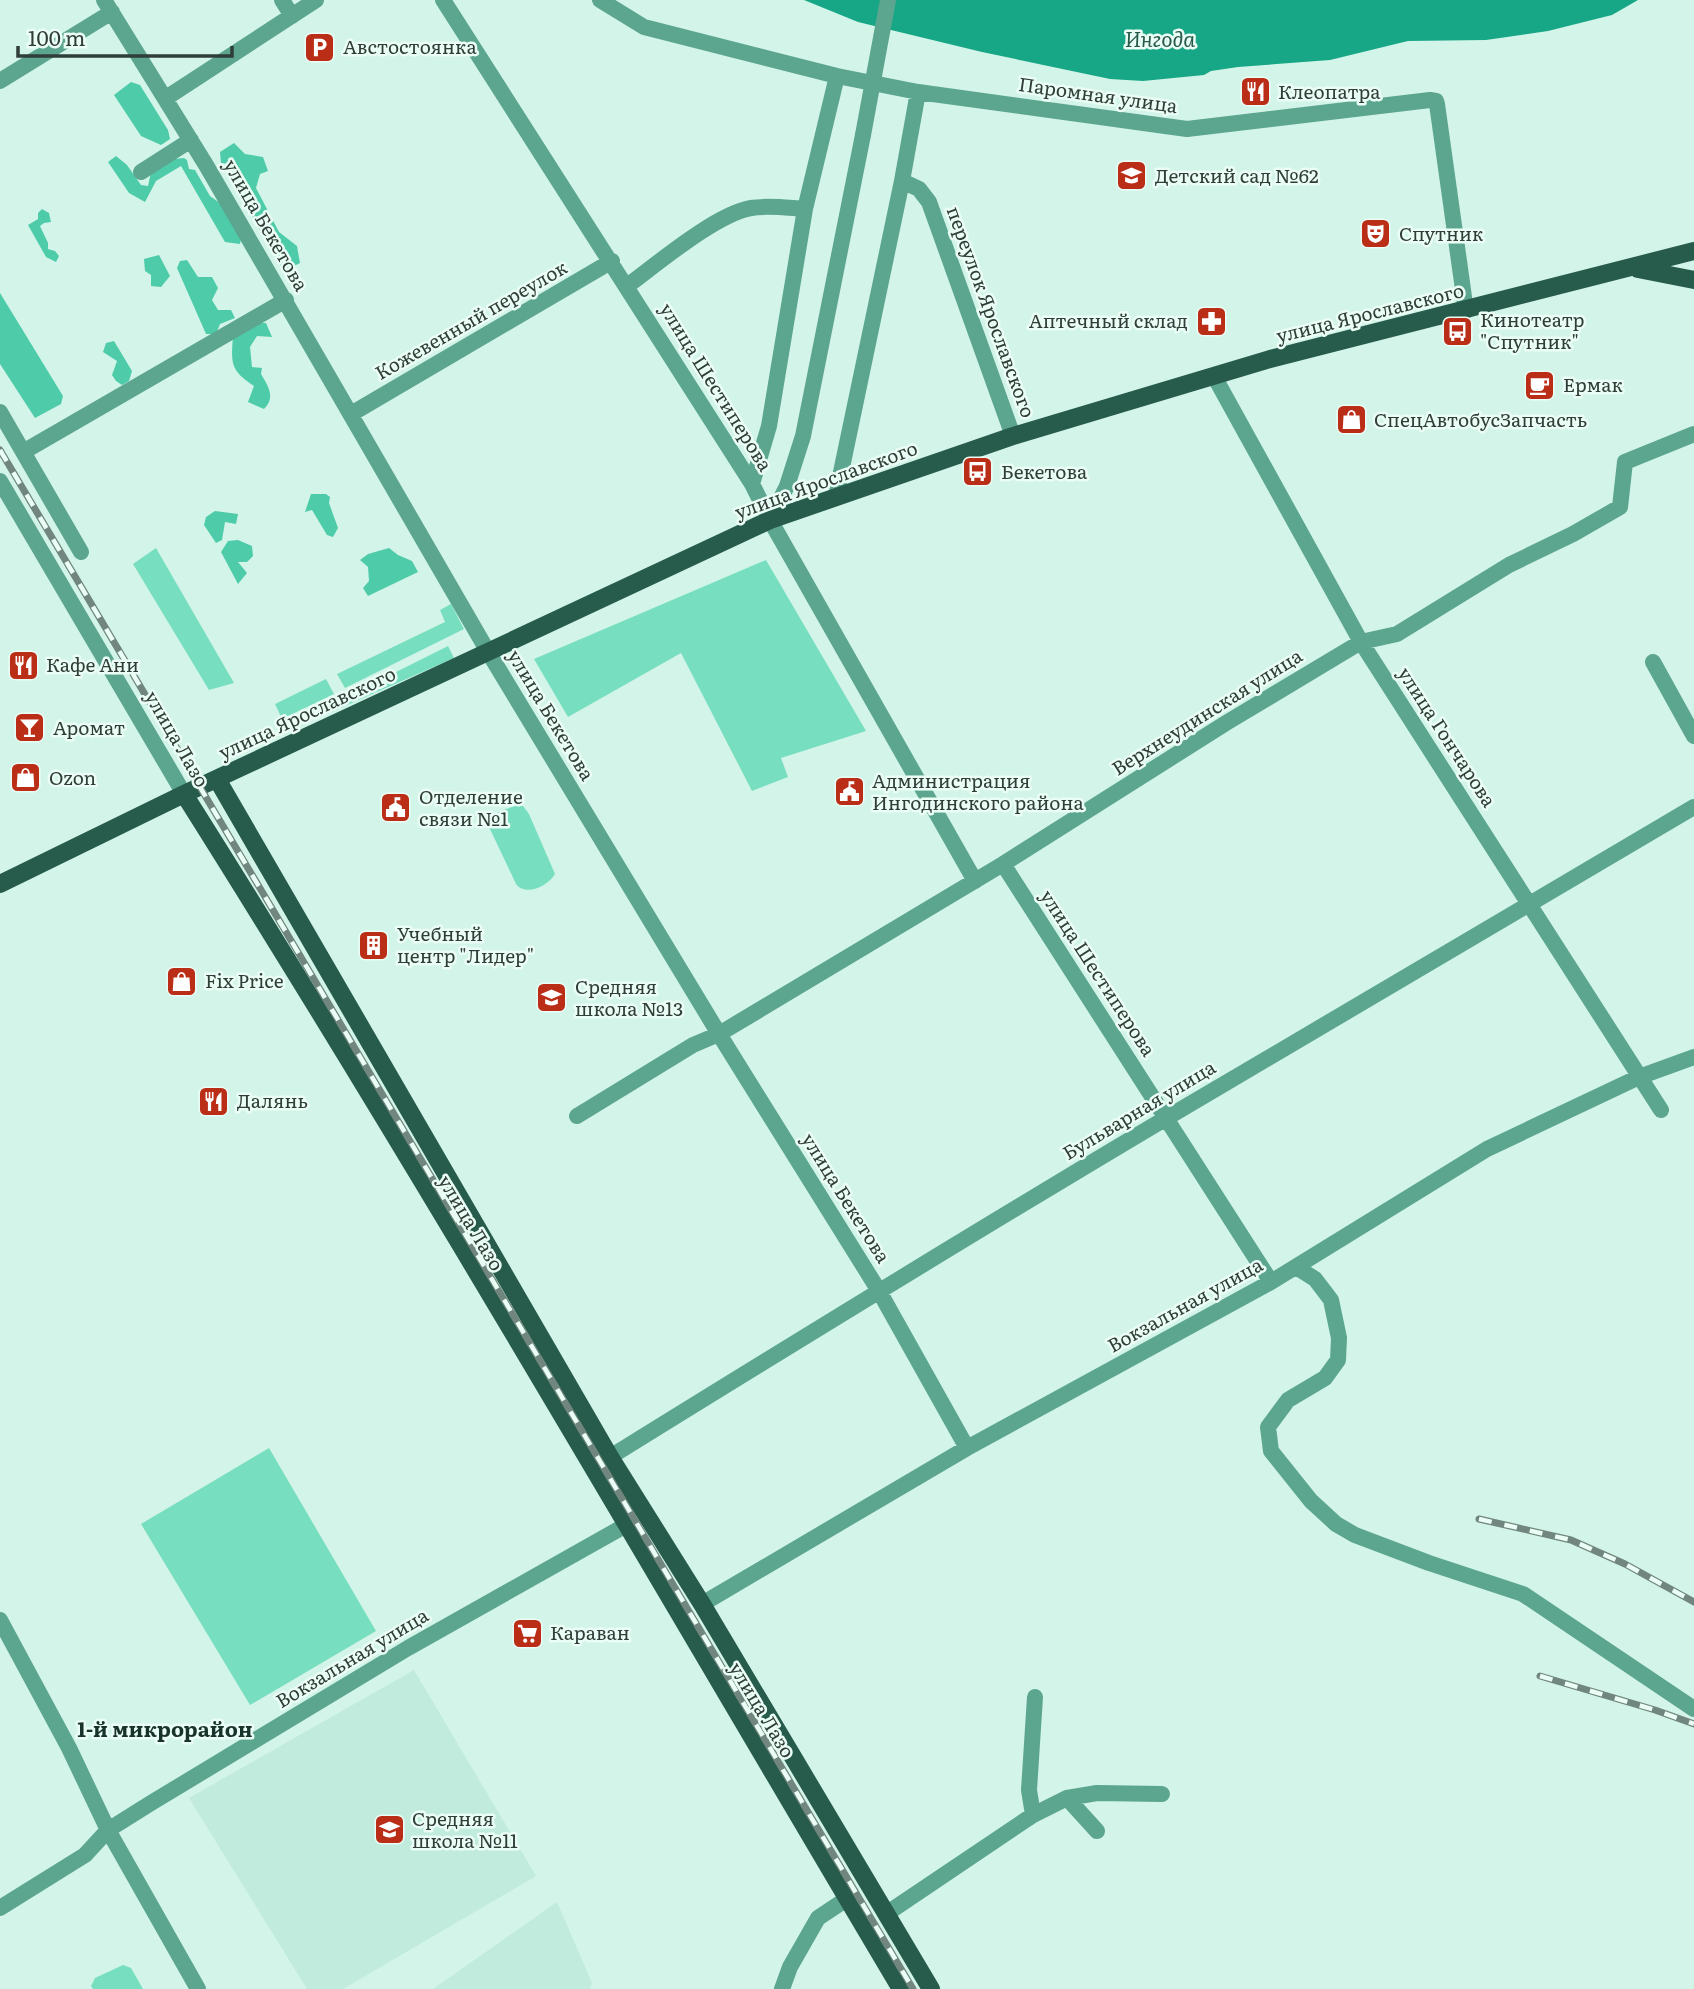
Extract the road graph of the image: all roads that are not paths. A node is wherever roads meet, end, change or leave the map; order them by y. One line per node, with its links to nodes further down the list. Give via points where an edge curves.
1 (282, 0): 7 (street)
2 (316, 0): 7 (street)
3 (443, 0): 17 (street, улица Шестиперова)
4 (600, 0): 8 (street, Паромная улица, via 644,27)
5 (888, 0): 32 (street, bridge, via 803,436 787,486)
6 (108, 6): 9 (street); 11 (street, улица Бекетова)
7 (292, 16): 11 (street)
8 (837, 76): 10 (street, Паромная улица); 15 (street)
9 (0, 81)
10 (918, 92): 14 (street); 22 (street, Паромная улица, via 1187,128 1436,101)
11 (166, 98): 12 (street, улица Бекетова)
12 (191, 140): 13 (street); 21 (street, улица Бекетова)
13 (141, 172)
14 (902, 181): 27 (street, переулок Ярославского, via 929,202); 31 (street)
15 (805, 209): 20 (street, via 752,208 730,214); 30 (street, via 769,426)
16 (1694, 251): 18 (main road, улица Ярославского)
17 (612, 261): 20 (street, улица Шестиперова); 25 (street, Кожевенный переулок)
18 (1634, 268): 19 (main road, улица Ярославского); 22 (main road, улица Ярославского)
19 (1694, 279)
20 (627, 286): 30 (street, улица Шестиперова)
21 (286, 300): 25 (street, улица Бекетова); 28 (street)
22 (1466, 311): 23 (main road, улица Ярославского)
23 (1214, 376): 27 (main road, улица Ярославского); 34 (street, улица Гончарова)
24 (0, 412): 28 (street)
25 (352, 414): 35 (street, улица Бекетова)
26 (1694, 434): 34 (street, Верхнеудинская улица, via 1625,462 1620,507 1509,565 1397,634)
27 (1013, 436): 31 (main road, улица Ярославского)
28 (23, 452): 33 (street)
29 (0, 481): 39 (street, улица Лазо)
30 (752, 484): 32 (street, улица Шестиперова)
31 (836, 496): 32 (main road, улица Ярославского)
32 (769, 520): 35 (main road, улица Ярославского); 42 (street, улица Шестиперова)
33 (81, 552)
34 (1361, 642): 41 (street, Верхнеудинская улица); 44 (street, улица Гончарова)
35 (487, 650): 38 (main road, улица Ярославского); 45 (street, улица Бекетова)
36 (1653, 662): 37 (street)
37 (1694, 736)
38 (217, 779): 39 (main road, улица Ярославского); 55 (main road, улица Лазо)
39 (184, 794): 43 (main road, улица Ярославского); 56 (main road, улица Лазо)
40 (1694, 807): 44 (street, Бульварная улица)
41 (1003, 864): 42 (street, Верхнеудинская улица); 50 (street, улица Шестиперова)
42 (975, 881): 45 (street, Верхнеудинская улица)
43 (0, 884)
44 (1530, 905): 47 (street, улица Гончарова); 50 (street, Бульварная улица)
45 (719, 1034): 49 (street, Верхнеудинская улица); 53 (street, улица Бекетова)
46 (1694, 1057): 47 (street, Вокзальная улица)
47 (1639, 1077): 48 (street, улица Гончарова); 51 (street, Вокзальная улица, via 1487,1149)
48 (1661, 1110)
49 (577, 1116)
50 (1166, 1118): 52 (street, улица Шестиперова); 53 (street, Бульварная улица)
51 (1296, 1267): 52 (street, Вокзальная улица); 60 (street, via 1315,1279 1331,1300 1339,1338 1338,1360 1325,1378 1288,1400 1268,1427 1271,1451 1311,1501 1355,1535 1523,1594)
52 (1271, 1282): 54 (street, Вокзальная улица)
53 (879, 1290): 54 (street, улица Бекетова); 55 (street, Бульварная улица)
54 (967, 1448): 57 (street, Вокзальная улица)
55 (610, 1457): 57 (main road, улица Лазо)
56 (628, 1524): 64 (street, Вокзальная улица, via 408,1648); 66 (main road, улица Лазо)
57 (702, 1604): 68 (main road, улица Лазо)
58 (0, 1620): 64 (street)
59 (1035, 1697): 63 (street, via 1029,1790)
60 (1694, 1709)
61 (1162, 1794): 62 (street, via 1097,1793)
62 (1067, 1798): 63 (street); 65 (street)
63 (1033, 1815): 68 (street)
64 (108, 1830): 67 (street, Вокзальная улица, via 85,1855); 69 (street)
65 (1097, 1831)
66 (848, 1898): 70 (street, via 818,1918); 71 (main road, улица Лазо)
67 (0, 1908)
68 (886, 1914): 72 (main road, улица Лазо)
69 (198, 1989)
70 (782, 1989)
71 (901, 1989)
72 (932, 1989)

